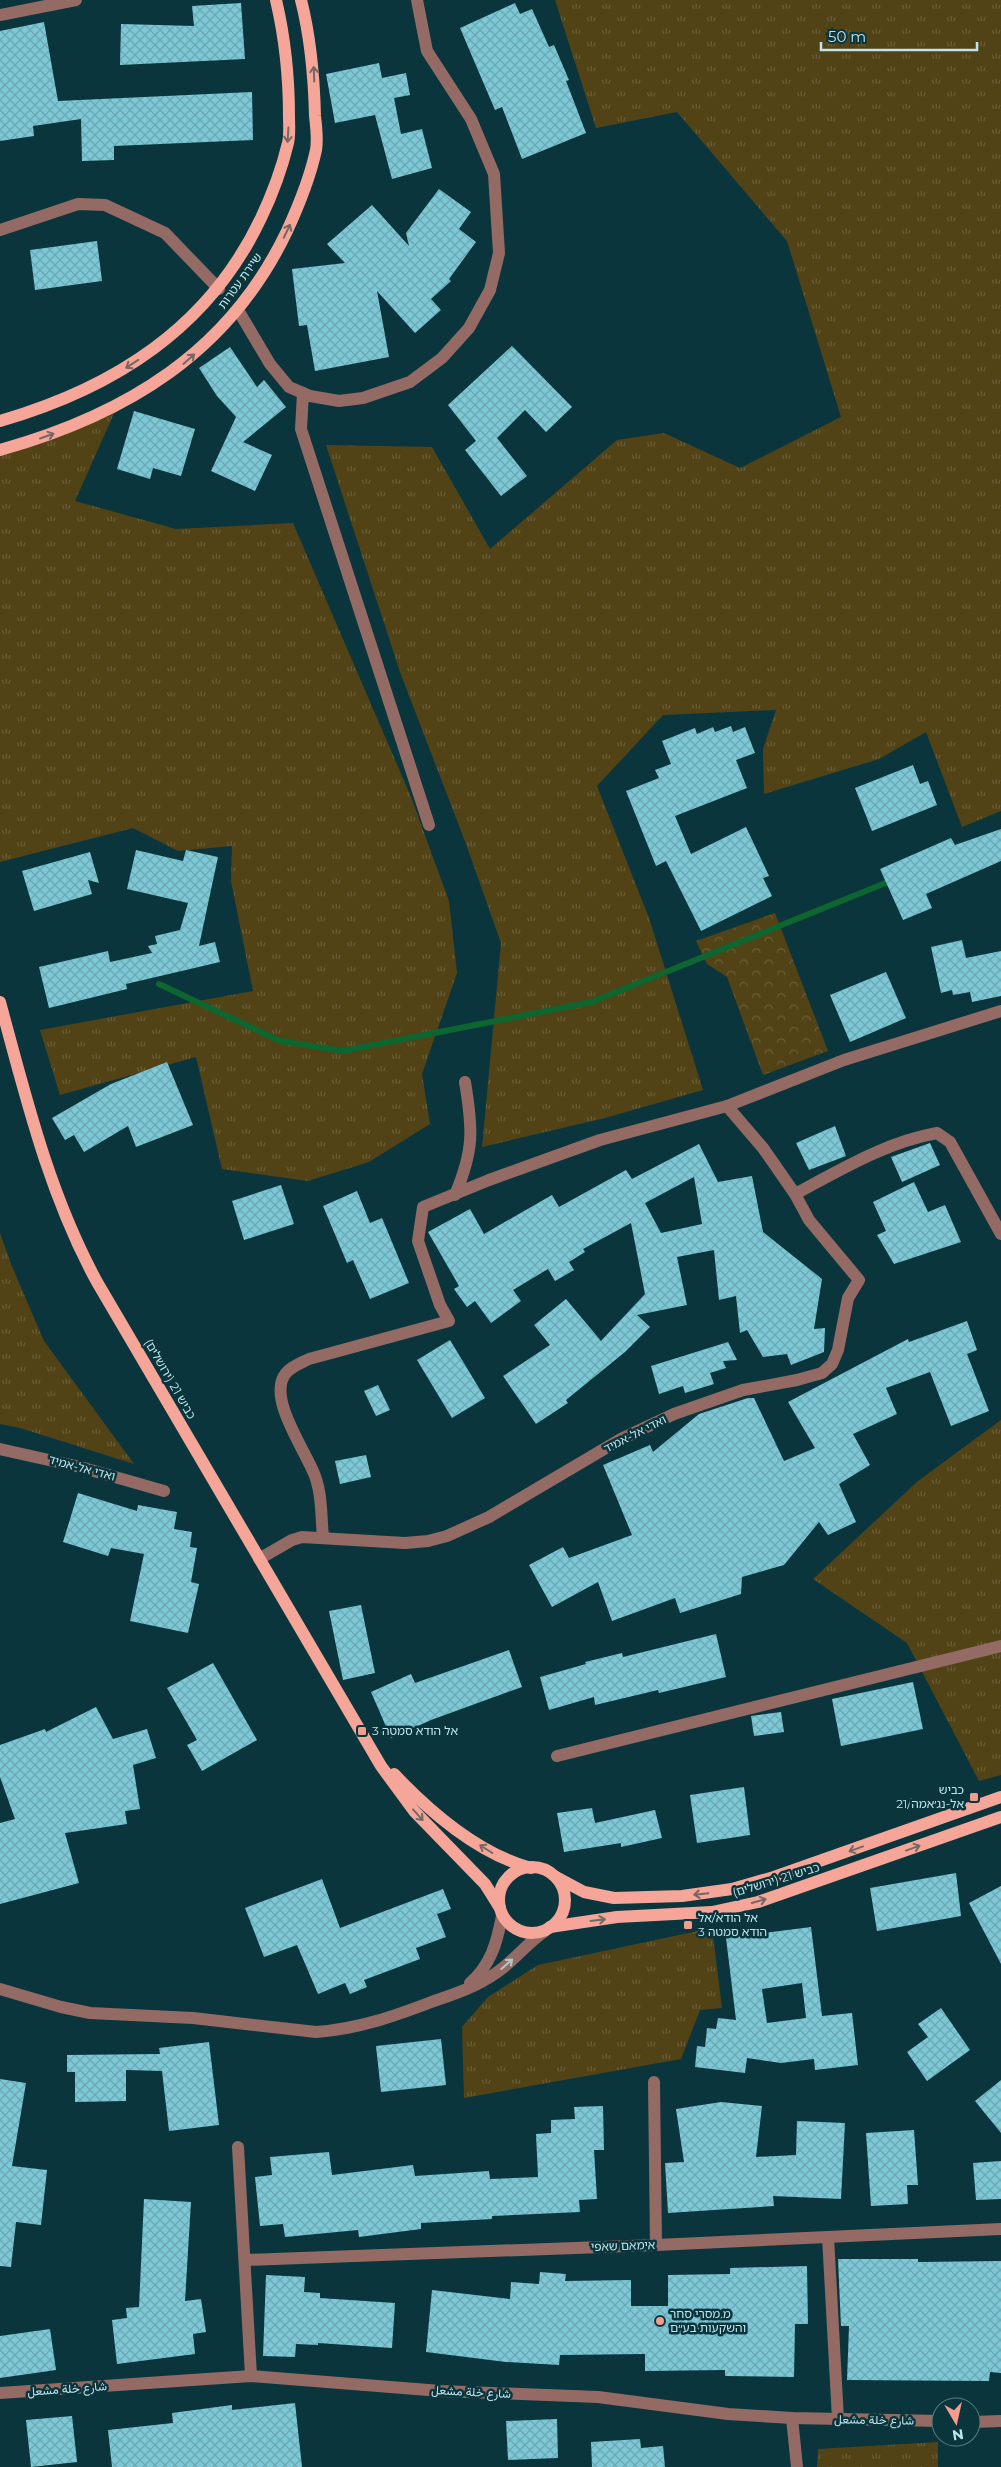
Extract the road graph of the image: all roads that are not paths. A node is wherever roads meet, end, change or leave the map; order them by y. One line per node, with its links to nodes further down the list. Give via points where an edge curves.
1 (76, 0): 5 (street)
2 (276, 0): 7 (main road, שיירת עטרות, one-way to 7, via 289,82 288,142 267,205 252,236)
3 (301, 0): 8 (main road, שיירת עטרות, one-way to 3, via 274,258 300,202 316,148 314,66)
4 (417, 0): 9 (street, via 427,51 471,119 494,174 499,253 490,290 469,328 442,358 410,382 363,398 340,401)
5 (0, 15)
6 (0, 230): 7 (street, via 78,204 105,205 166,233)
7 (219, 288): 10 (main road, שיירת עטרות, one-way to 10, via 164,342 127,367 57,403)
8 (238, 310): 9 (street, via 270,364 289,387); 11 (main road, שיירת עטרות, one-way to 8, via 67,429 142,392 182,365)
9 (303, 393): 12 (street, via 301,430)
10 (0, 421)
11 (0, 450)
12 (429, 826)
13 (0, 1002): 23 (main road, כביש 21 (ירושלים), via 45,1165 87,1265)
14 (1001, 1011): 16 (street, via 844,1060)
15 (466, 1082): 18 (street, via 472,1142)
16 (727, 1106): 17 (street, via 763,1148); 18 (street, via 600,1140)
17 (794, 1194): 19 (street, via 870,1155 937,1133 950,1142); 22 (street, ואדי אל-אמיד, via 810,1220 859,1280 848,1298 838,1350 832,1364 822,1373 744,1390 674,1414 621,1439 489,1518 448,1536 405,1543)
18 (454, 1196): 22 (street, via 423,1208 418,1241 437,1297 449,1321 309,1359 295,1365 285,1374 281,1384 286,1416 316,1478)
19 (1001, 1234)
20 (0, 1448): 21 (street, ואדי אל-אמיד)
21 (164, 1491)
22 (323, 1536): 23 (street, ואדי אל-אמיד, via 292,1540)
23 (260, 1560): 25 (main road, כביש 21 (ירושלים))
24 (1001, 1646): 26 (street)
25 (369, 1747): 29 (main road, כביש 21 (ירושלים), one-way to 25, via 500,1857 449,1823 403,1783); 31 (main road, כביש 21 (ירושלים), one-way to 31, via 410,1805 485,1884)
26 (557, 1756)
27 (1001, 1797): 30 (main road, כביש 21 (ירושלים), one-way to 30, via 774,1878 732,1889 682,1896 614,1898 584,1892)
28 (1001, 1817): 32 (main road, כביש 21 (ירושלים), one-way to 28, via 617,1918 712,1912 758,1902)
29 (531, 1868): 30 (main road); 31 (main road, via 511,1875 503,1883 498,1900)
30 (556, 1877): 32 (main road, via 565,1900 563,1912)
31 (501, 1912): 32 (main road, via 510,1926 521,1932 532,1934); 34 (street, via 497,1940 486,1966 471,1982)
32 (548, 1929): 34 (street, one-way to 32, via 496,1974)
33 (0, 1989): 34 (street, via 90,2014 165,2016 316,2032 370,2023)
34 (449, 1996)
35 (654, 2082): 39 (street)
36 (238, 2147): 40 (street)
37 (1001, 2229): 38 (street, אימאם שאפי)
38 (828, 2237): 39 (street, אימאם שאפי); 44 (street)
39 (656, 2245): 40 (street, אימאם שאפי)
40 (245, 2260): 41 (street)
41 (251, 2376): 42 (street, شارع خلة مشعل); 43 (street, شارع خلة مشعل, via 441,2391 598,2397 728,2414)
42 (0, 2393)
43 (792, 2418): 44 (street, شارع خلة مشعل); 48 (street)
44 (838, 2420): 45 (street, شارع خلة مشعل)
45 (931, 2421)
46 (1001, 2421): 47 (street)
47 (981, 2422)
48 (797, 2467)

